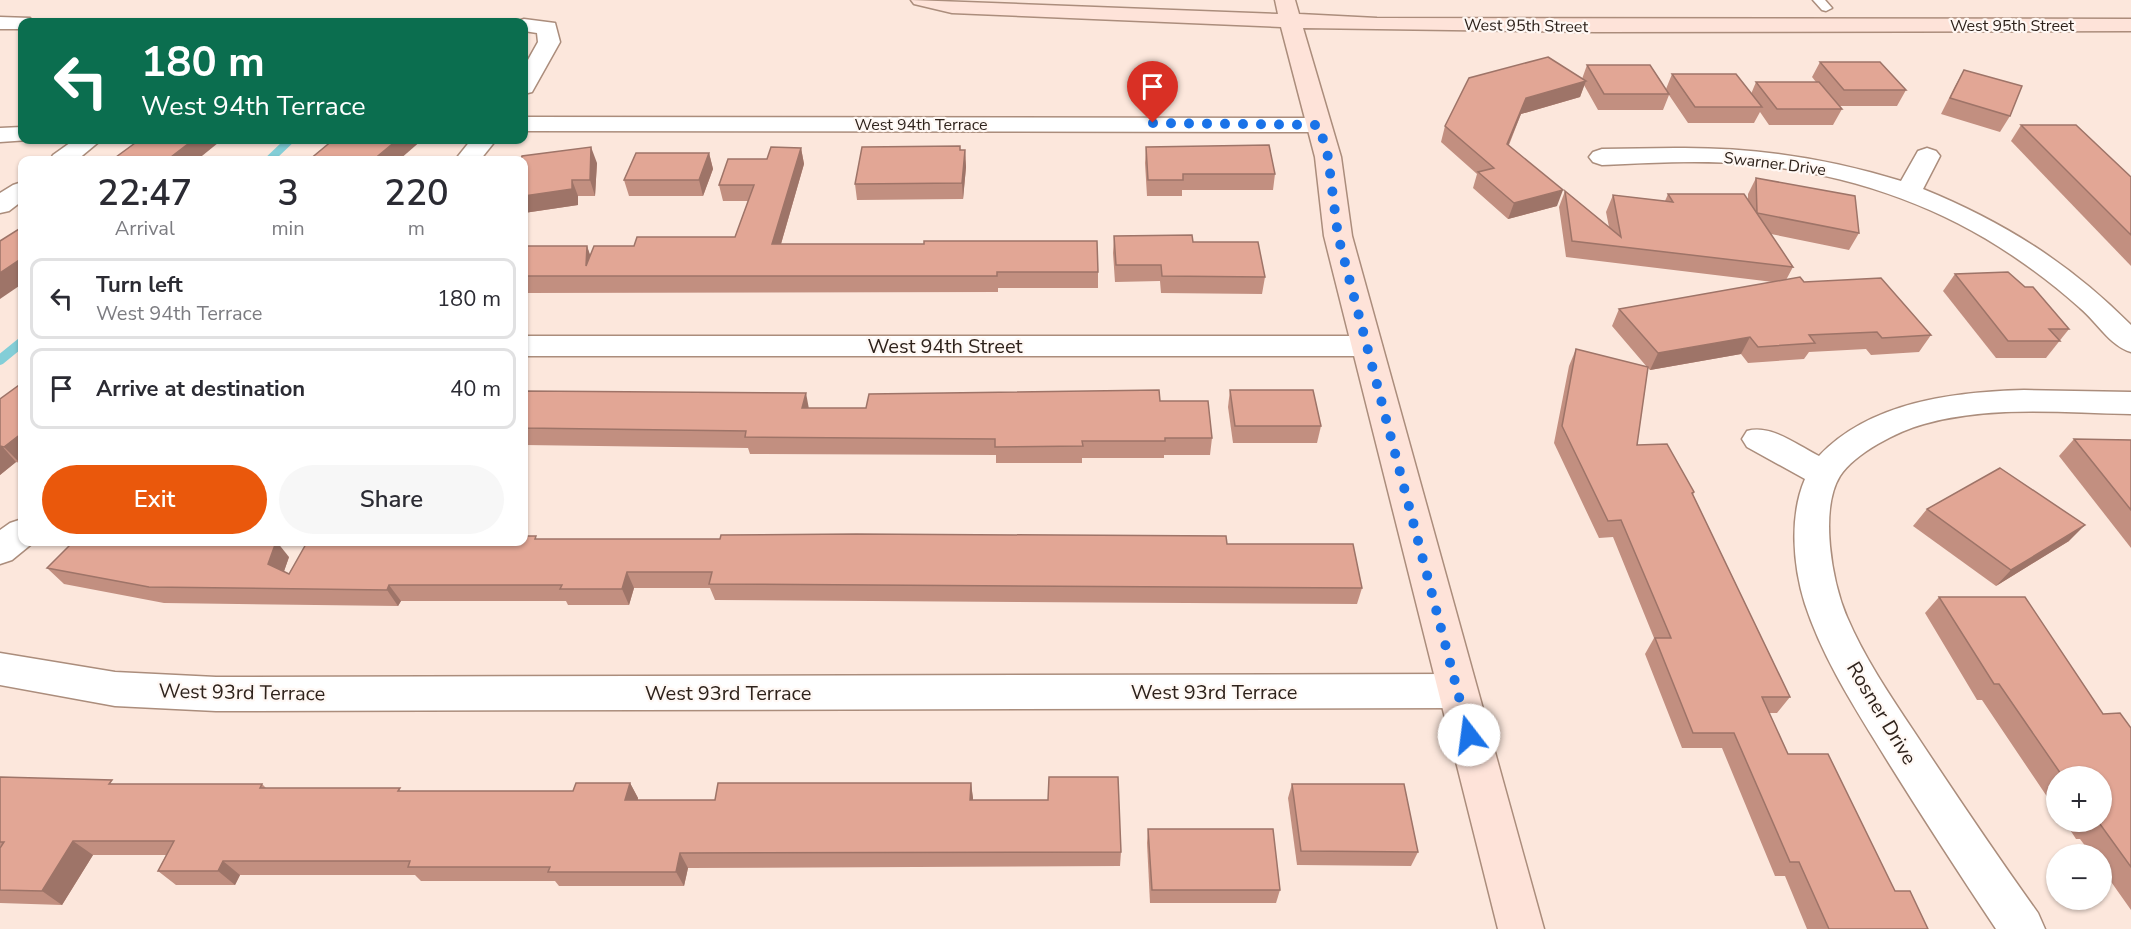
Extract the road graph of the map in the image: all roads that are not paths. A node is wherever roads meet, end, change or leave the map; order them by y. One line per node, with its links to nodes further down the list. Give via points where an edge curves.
1 (921, 0): 4 (main road, West 95th Street, via 952,6)
2 (1180, 0): 4 (main road, West 95th Street)
3 (1823, 4): 4 (main road, West 95th Street); 5 (main road, West 95th Street)
4 (1287, 8): 8 (main road, West 95th Street, via 1596,26); 12 (main road)
5 (2131, 8)
6 (0, 23): 7 (street)
7 (18, 23)
8 (2131, 25)
9 (528, 26): 10 (street, via 547,28 549,42)
10 (528, 80)
11 (528, 124): 12 (street, West 94th Terrace)
12 (1319, 125): 26 (main road, via 1328,157 1338,236)
13 (18, 134): 14 (street)
14 (0, 135)
15 (84, 144): 17 (street)
16 (481, 144): 18 (street)
17 (67, 156)
18 (470, 156)
19 (1927, 156): 21 (street)
20 (1602, 157): 21 (street, Swarner Drive, via 1748,157 1841,172)
21 (1909, 191): 24 (street, Swarner Drive, via 2020,246 2081,291)
22 (18, 193): 23 (street)
23 (0, 206)
24 (2131, 342)
25 (528, 346): 26 (street, West 94th Street)
26 (1367, 346): 33 (main road)
27 (2131, 402): 29 (street, Rosner Drive, via 1984,402 1917,414 1888,425 1837,458)
28 (1758, 440): 29 (street)
29 (1824, 474): 35 (street, Rosner Drive, via 1815,507 1813,548 1827,616 1868,694)
30 (18, 535): 31 (street)
31 (0, 550)
32 (0, 669): 33 (street, West 93rd Terrace, via 115,689 216,694)
33 (1458, 691): 34 (main road)
34 (1521, 929)
35 (2022, 929)

